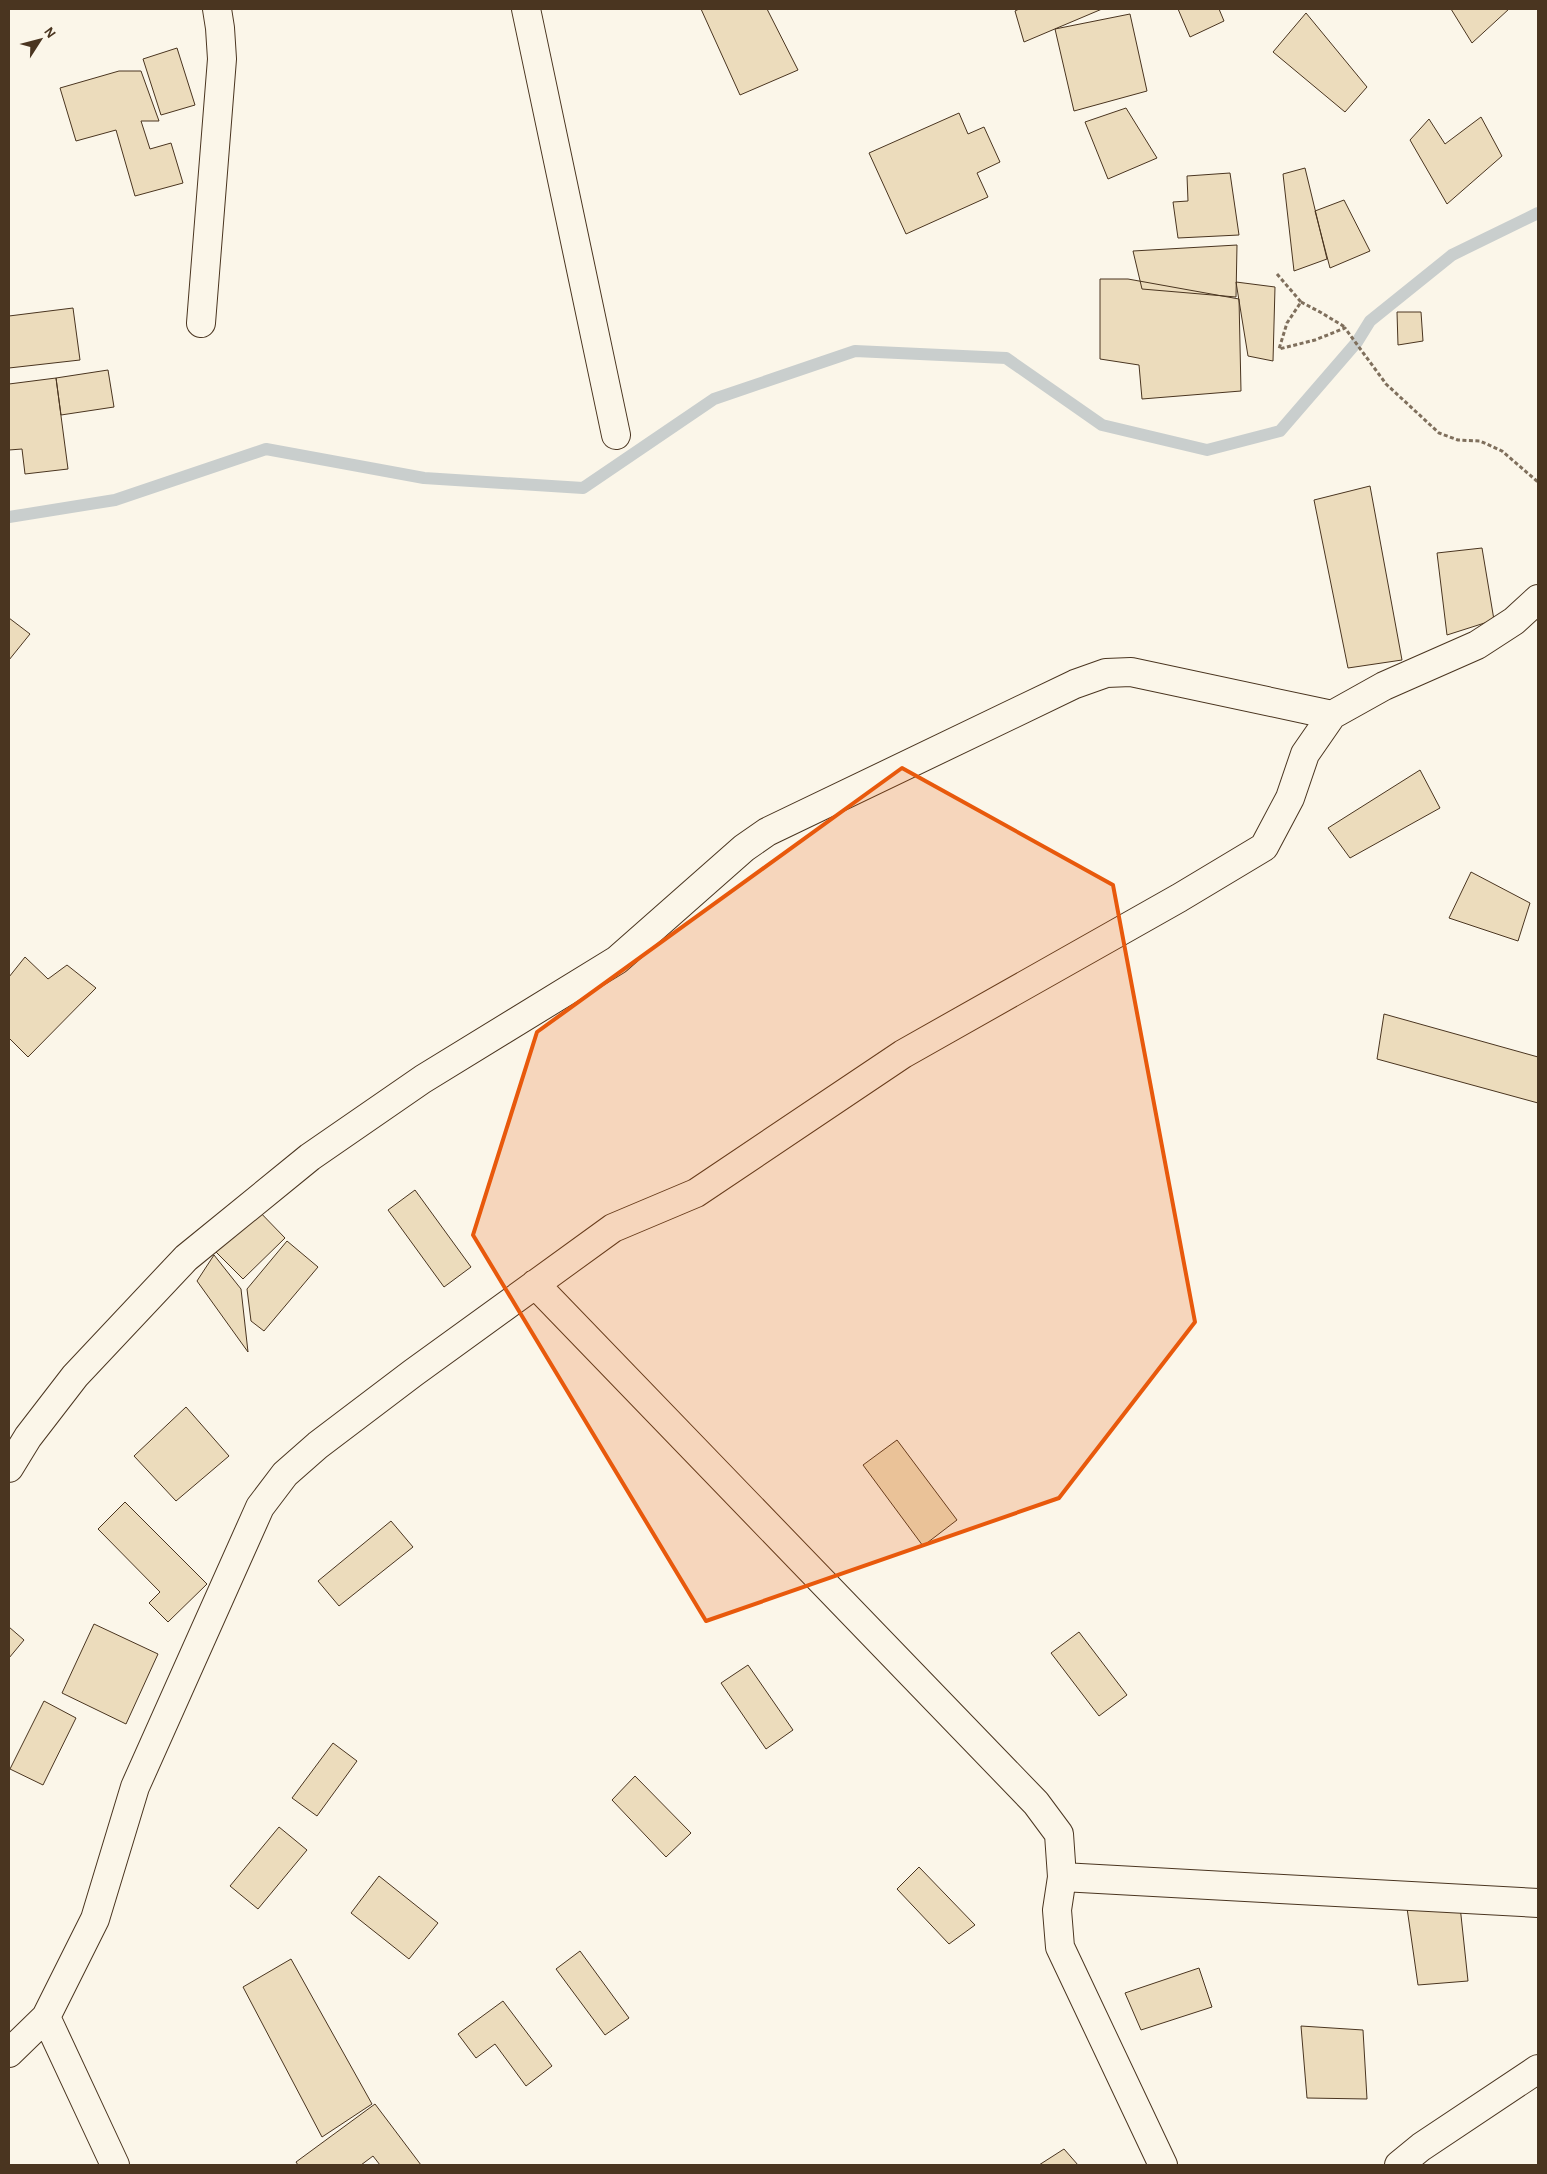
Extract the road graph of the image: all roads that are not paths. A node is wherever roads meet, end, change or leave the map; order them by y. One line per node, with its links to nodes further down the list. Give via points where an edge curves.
1 (217, 9): 3 (street, via 222,59)
2 (526, 9): 4 (street)
3 (201, 323)
4 (616, 435)
5 (1538, 599): 6 (street, via 1514,622 1477,645 1384,686)
6 (1332, 715): 7 (street, via 1305,754 1290,798 1264,847 902,1054 696,1193 613,1228); 8 (street, via 1131,672 1106,674 1075,684 767,832 744,848 617,960 423,1079 310,1157 186,1258 75,1376 28,1437)
7 (535, 1284): 9 (street, via 1036,1803 1059,1834); 11 (street, via 318,1445 285,1474 260,1507 135,1787 94,1919)
8 (9, 1468)
9 (1062, 1877): 10 (street); 15 (street, via 1057,1910 1060,1947)
10 (1538, 1903)
11 (46, 2017): 12 (street); 14 (street)
12 (9, 2053)
13 (1538, 2069): 16 (street)
14 (115, 2165)
15 (1163, 2165)
16 (1399, 2165)

